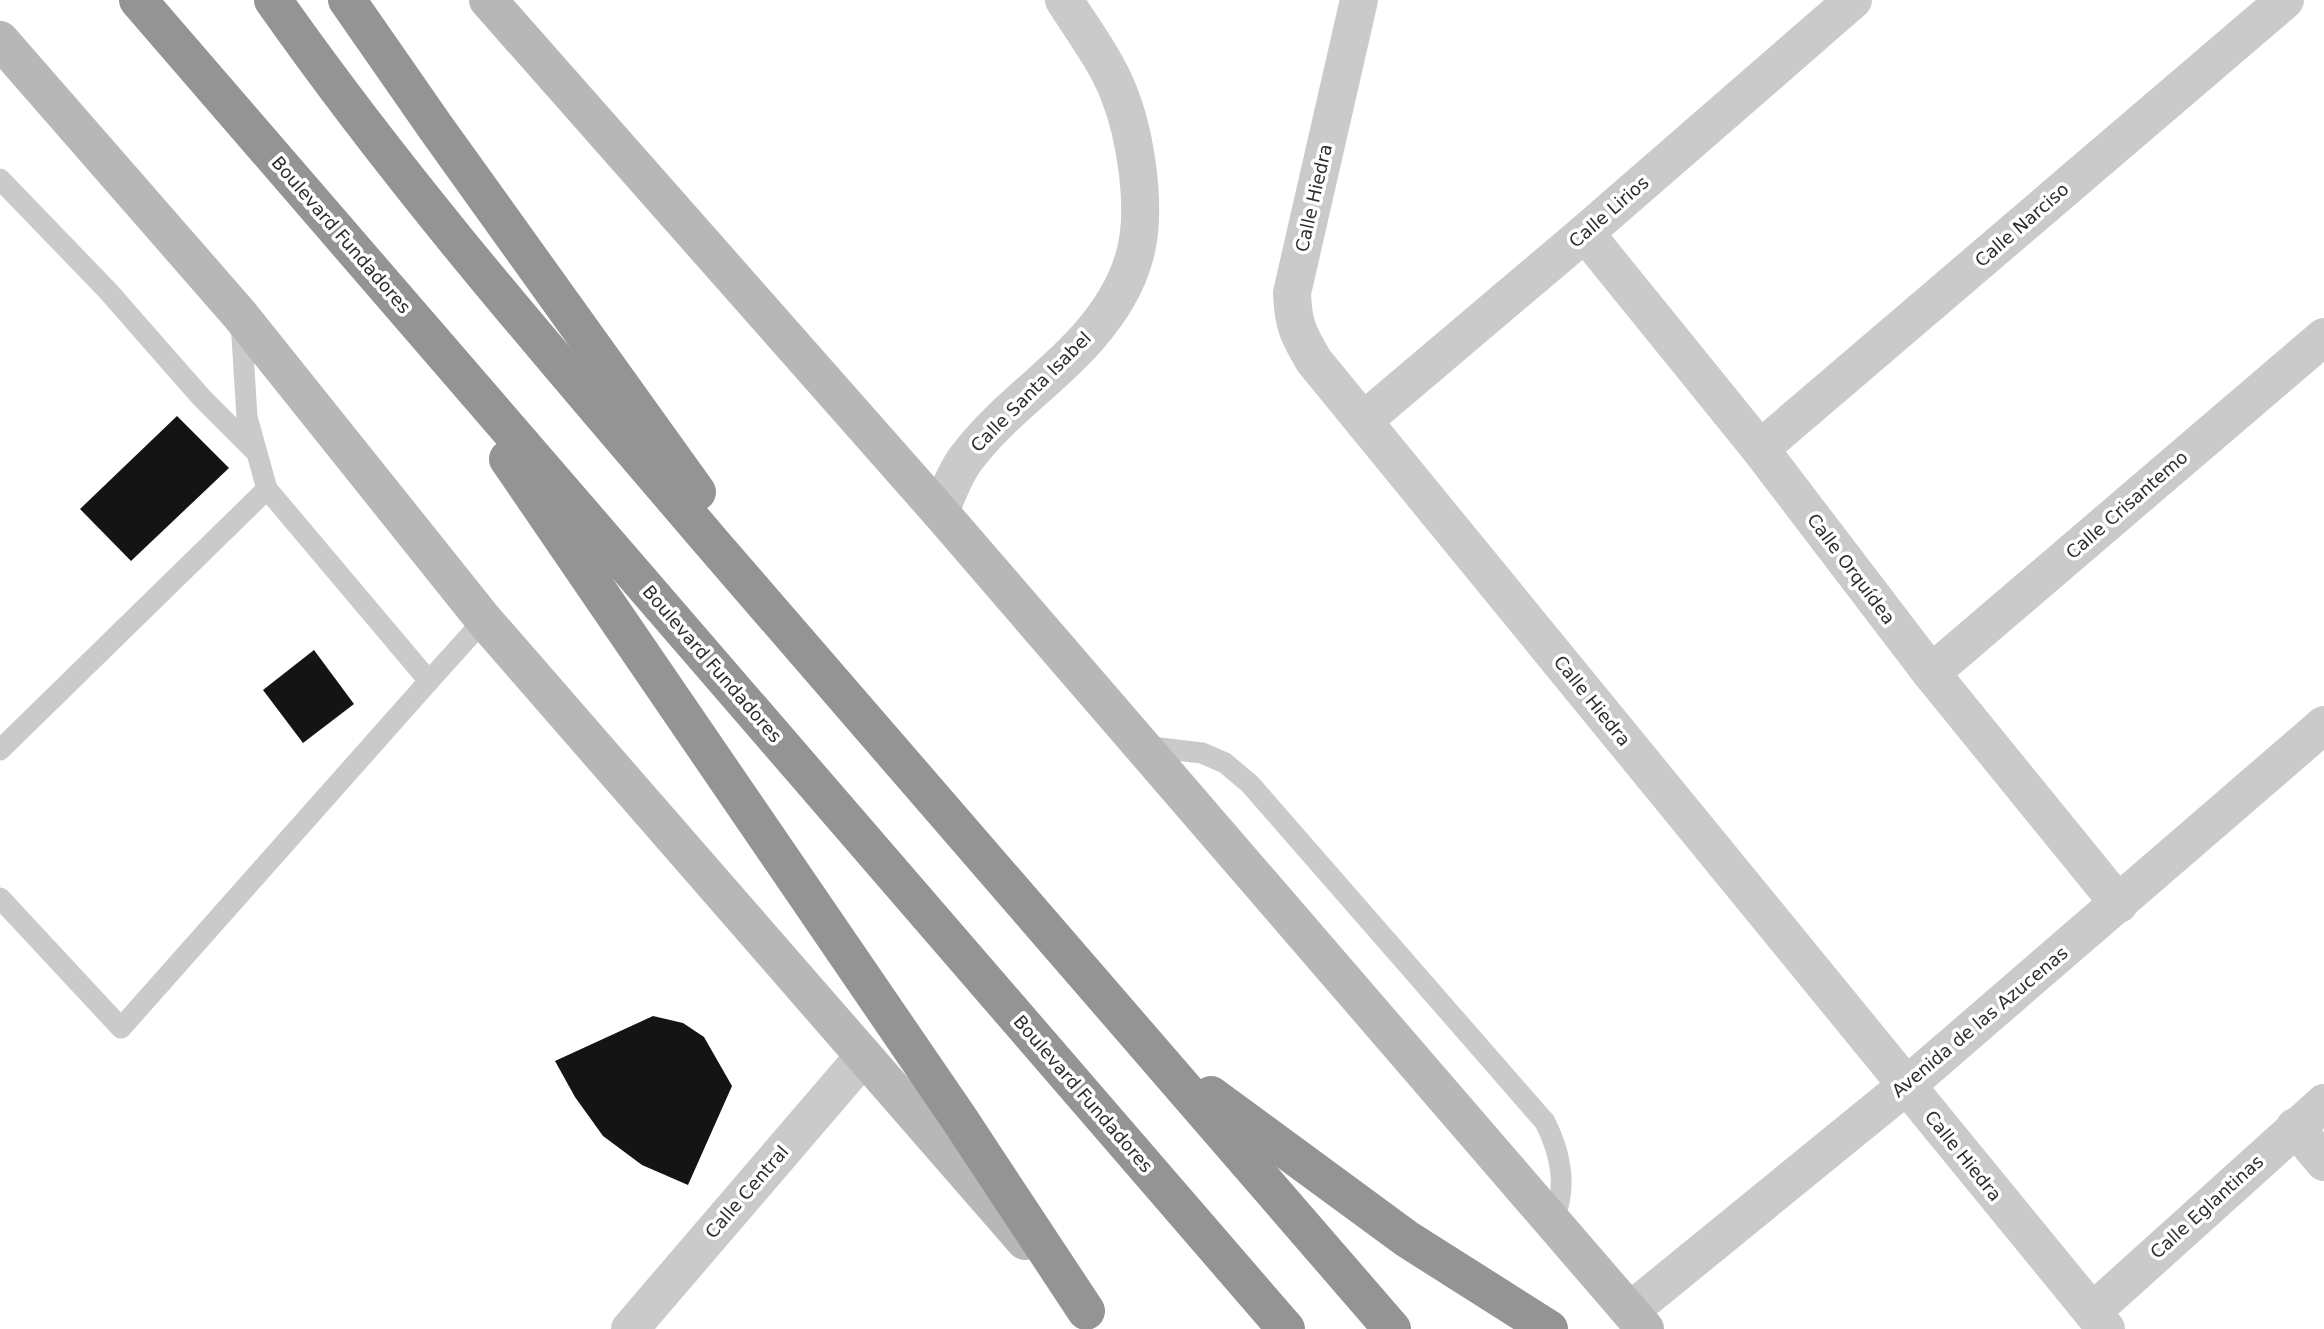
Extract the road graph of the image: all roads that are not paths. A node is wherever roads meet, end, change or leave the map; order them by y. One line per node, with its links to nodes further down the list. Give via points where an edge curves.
1 (138, 0): 14 (highway, Boulevard Fundadores)
2 (273, 0): 23 (highway, via 498,293)
3 (347, 0): 23 (highway)
4 (488, 0): 19 (main road)
5 (1064, 0): 19 (street, Calle Santa Isabel, via 1102,60 1127,116 1140,205 1135,257 1118,296 1089,336 964,461)
6 (1359, 0): 15 (street, Calle Hiedra, via 1293,293 1293,317 1314,361)
7 (1853, 0): 11 (street, Calle Lirios)
8 (2285, 0): 16 (street, Calle Narciso)
9 (0, 40): 12 (main road)
10 (0, 179): 17 (lane)
11 (1586, 233): 15 (street, Calle Lirios); 16 (street, Calle Orquídea)
12 (240, 316): 17 (lane, via 247,417); 20 (main road)
13 (2324, 337): 21 (street, Calle Crisantemo)
14 (436, 345): 37 (highway, via 527,489 958,1117); 39 (highway, Boulevard Fundadores)
15 (1363, 421): 31 (street, Calle Hiedra)
16 (1760, 449): 21 (street, Calle Orquídea)
17 (256, 452): 18 (lane)
18 (267, 489): 22 (lane); 26 (lane)
19 (940, 512): 25 (main road)
20 (484, 620): 22 (lane); 30 (main road)
21 (1931, 673): 28 (street, Calle Orquídea)
22 (429, 681): 27 (lane, via 121,1028)
23 (856, 712): 29 (highway)
24 (2324, 725): 28 (street, Avenida de las Azucenas)
25 (1143, 746): 34 (main road); 34 (lane, via 1202,753 1225,763 1250,783 1545,1122 1562,1173 1560,1204)
26 (0, 750)
27 (0, 898)
28 (2119, 904): 31 (street, Avenida de las Azucenas)
29 (1153, 1050): 40 (highway); 41 (highway, via 1407,1239)
30 (864, 1056): 37 (main road); 38 (street, Calle Central)
31 (1906, 1086): 35 (street, Avenida de las Azucenas); 36 (street, Calle Hiedra)
32 (2310, 1115): 33 (street); 36 (street, Calle Eglantinas)
33 (2324, 1162)
34 (1553, 1221): 35 (main road)
35 (1638, 1320)
36 (2099, 1321)
37 (1086, 1323)
38 (630, 1329)
39 (1286, 1329)
40 (1392, 1329)
41 (1549, 1329)

